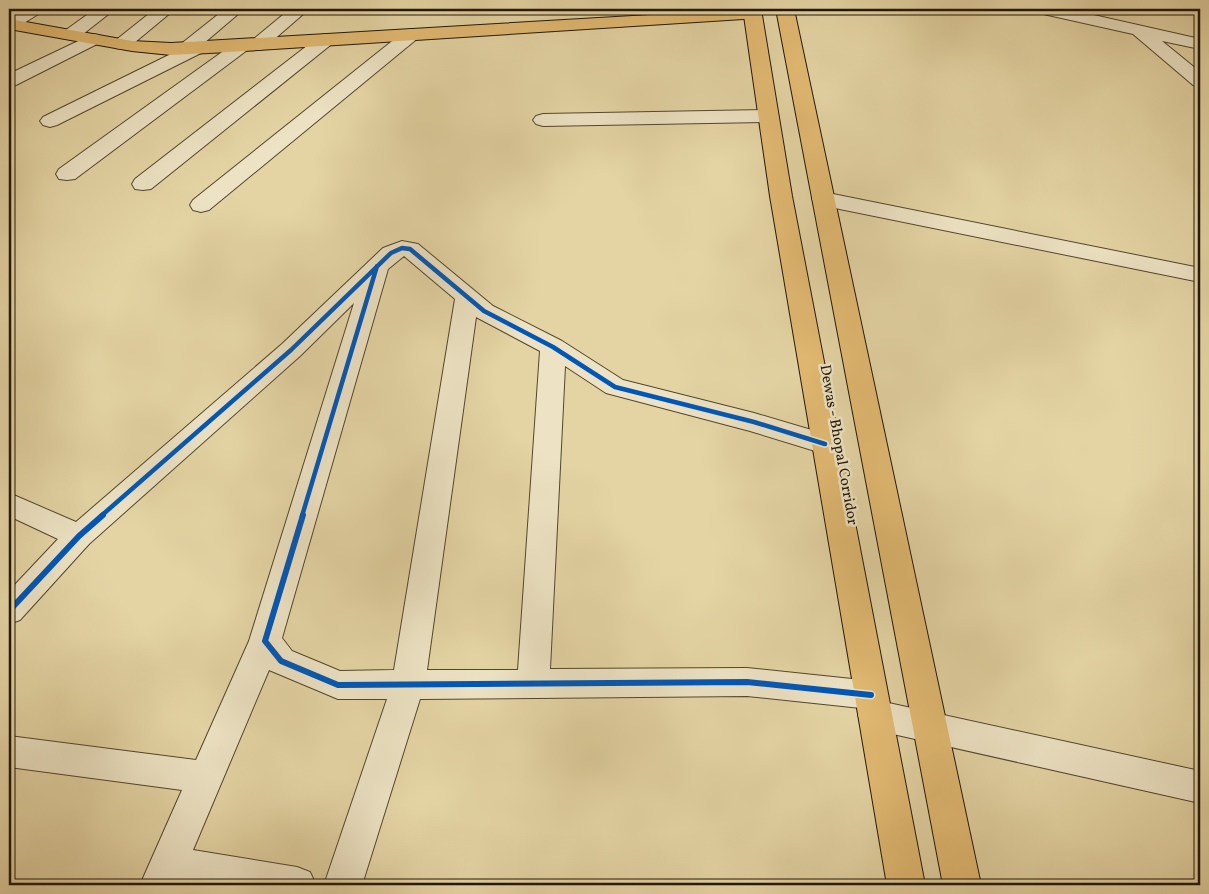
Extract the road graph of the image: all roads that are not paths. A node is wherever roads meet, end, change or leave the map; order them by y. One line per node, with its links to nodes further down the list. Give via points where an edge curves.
1 (34, 9): 9 (street)
2 (106, 9): 11 (street)
3 (166, 9): 15 (street)
4 (235, 9): 18 (street)
5 (300, 9): 17 (street)
6 (784, 9): 26 (main road)
7 (1045, 9): 10 (street)
8 (753, 11): 12 (main road); 21 (main road, Dewas - Bhopal Corridor)
9 (9, 24): 11 (main road)
10 (1135, 29): 16 (street); 20 (street)
11 (72, 34): 13 (main road)
12 (412, 34): 14 (main road); 27 (street)
13 (94, 38): 15 (main road); 19 (street)
14 (328, 39): 17 (main road); 25 (street)
15 (122, 44): 18 (main road)
16 (1200, 44)
17 (249, 45): 18 (main road); 24 (street)
18 (192, 48): 23 (street)
19 (9, 81)
20 (1200, 81)
21 (768, 116): 22 (street); 32 (main road, Dewas - Bhopal Corridor)
22 (543, 120)
23 (50, 121)
24 (67, 174)
25 (143, 184)
26 (823, 199): 29 (street); 40 (main road)
27 (201, 205)
28 (377, 266): 30 (street, via 396,249 410,249); 34 (street, via 291,350); 36 (street)
29 (1200, 275)
30 (468, 297): 31 (street, via 484,310); 38 (street)
31 (553, 346): 32 (street, via 615,387 754,422); 37 (street)
32 (825, 444): 39 (main road, Dewas - Bhopal Corridor)
33 (9, 504): 34 (street)
34 (79, 536): 35 (street)
35 (12, 602)
36 (265, 640): 38 (street, via 281,660 338,685); 42 (street)
37 (533, 683): 38 (street); 39 (street, via 747,682)
38 (408, 685): 46 (street)
39 (873, 705): 40 (street); 47 (main road, Dewas - Bhopal Corridor)
40 (931, 728): 43 (street); 48 (main road)
41 (9, 751): 42 (street)
42 (206, 777): 44 (street)
43 (1200, 788)
44 (164, 874): 45 (street)
45 (297, 885)
46 (343, 885)
47 (906, 885)
48 (962, 885)

